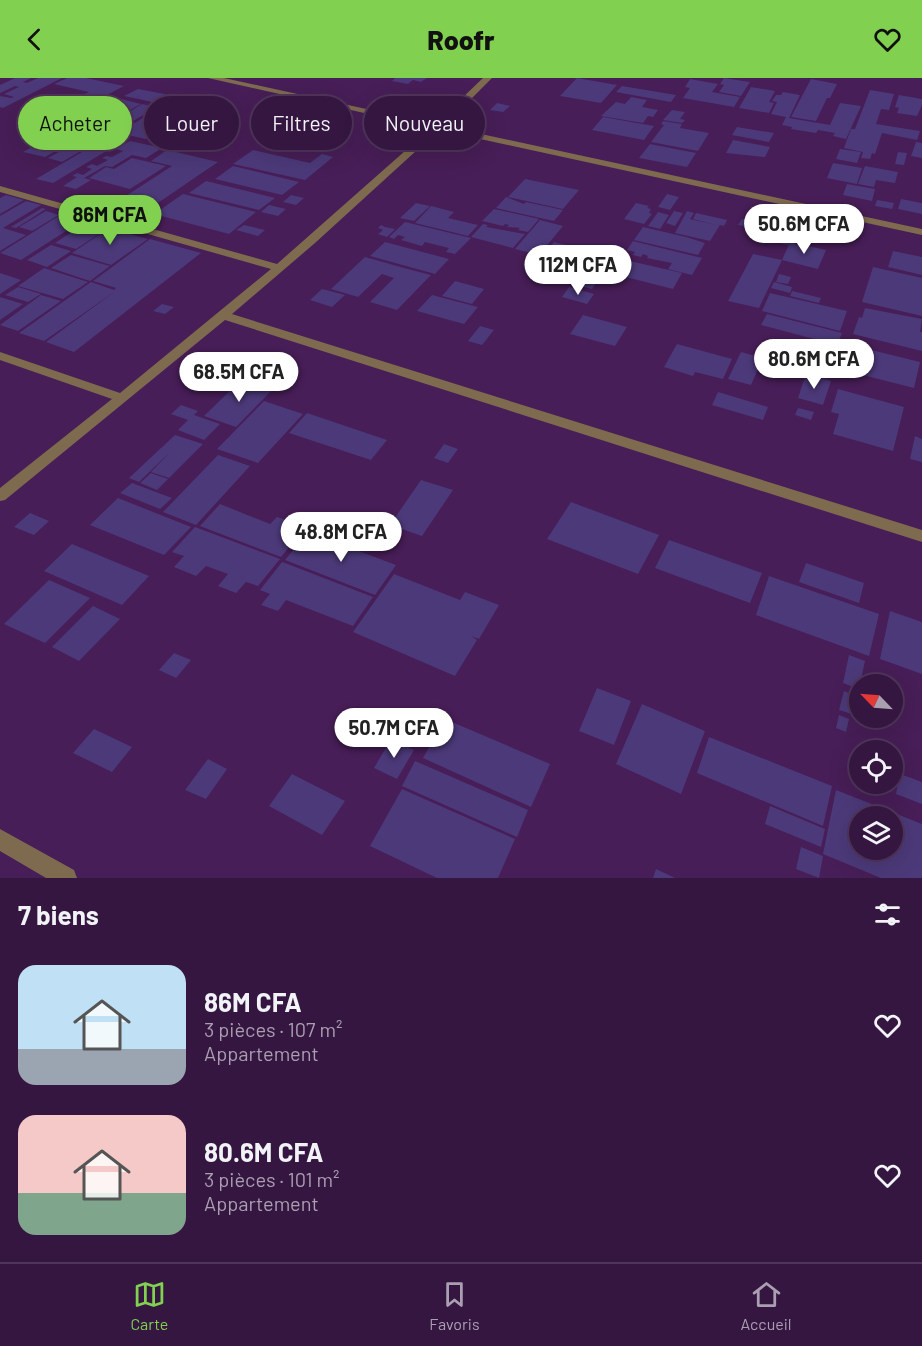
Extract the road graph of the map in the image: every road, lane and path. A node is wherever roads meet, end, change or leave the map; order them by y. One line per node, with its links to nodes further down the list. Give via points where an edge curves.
1 (215, 78): 4 (street)
2 (488, 78): 3 (street)
3 (470, 96)
4 (364, 110)
5 (485, 136): 8 (street)
6 (412, 150): 9 (street)
7 (0, 189): 9 (street)
8 (922, 232)
9 (278, 268): 10 (street)
10 (224, 315): 12 (street); 14 (street)
11 (0, 356): 12 (street)
12 (122, 398): 13 (street)
13 (0, 496)
14 (922, 536)
15 (0, 839): 16 (street)
16 (66, 878)

